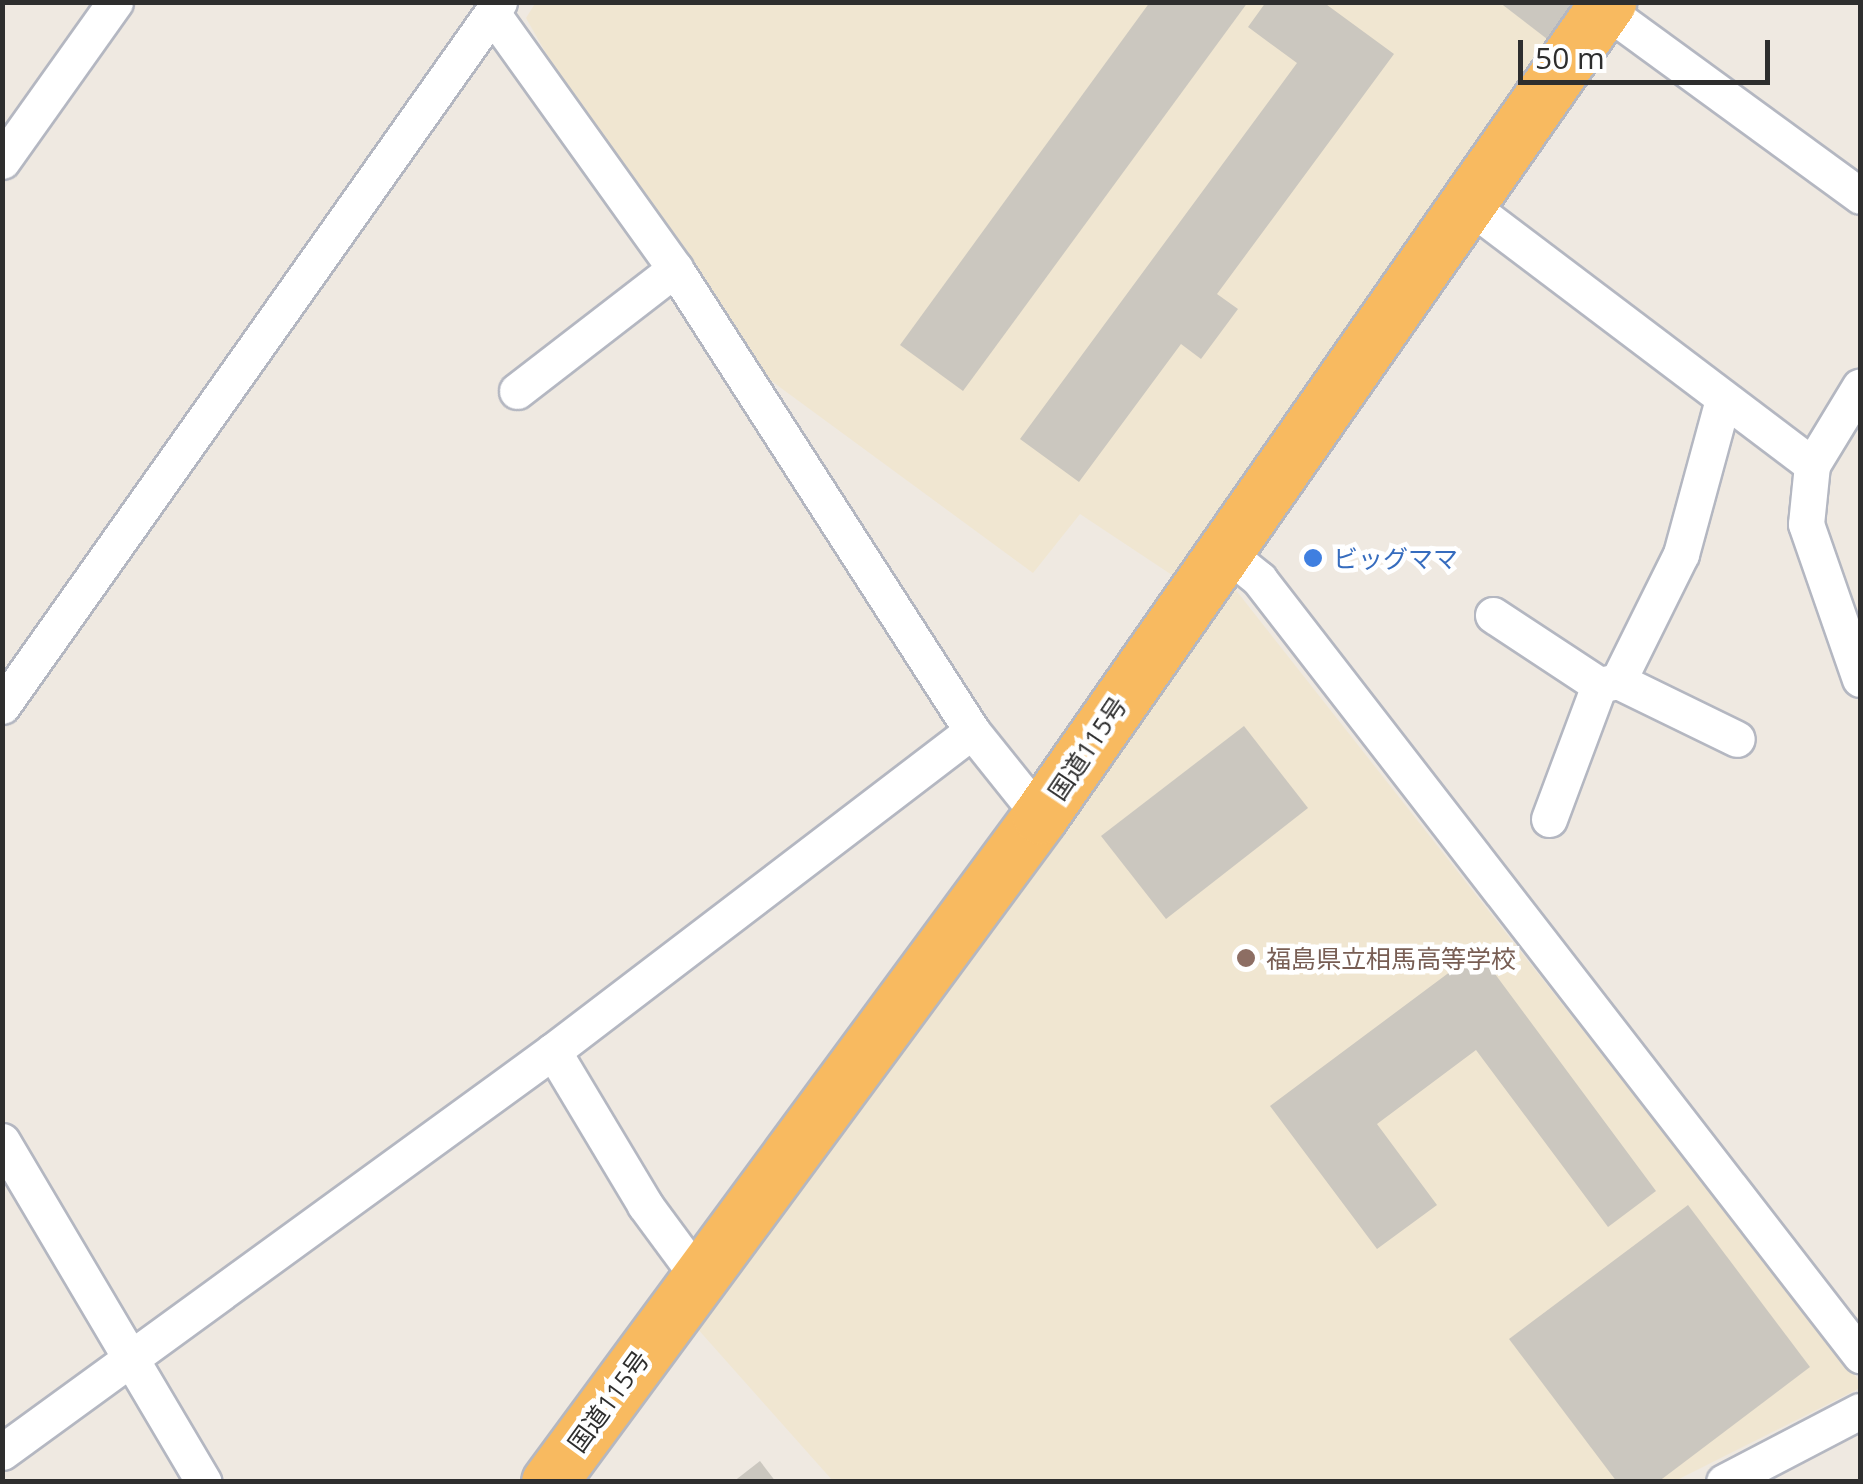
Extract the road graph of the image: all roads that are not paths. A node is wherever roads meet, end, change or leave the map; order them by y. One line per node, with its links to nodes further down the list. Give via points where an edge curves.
1 (115, 2): 4 (street)
2 (1606, 6): 5 (street); 6 (highway, 国道115号)
3 (496, 8): 7 (street); 16 (street)
4 (2, 160)
5 (1860, 196)
6 (1466, 202): 10 (street); 12 (highway, 国道115号)
7 (676, 269): 9 (street); 17 (street)
8 (1860, 386): 11 (street)
9 (517, 391)
10 (1722, 403): 11 (street); 15 (street, via 1681,554)
11 (1812, 466): 14 (street, via 1806,524)
12 (1222, 548): 19 (highway, 国道115号); 24 (street, via 1259,579)
13 (1493, 614): 15 (street)
14 (1860, 679)
15 (1608, 683): 18 (street); 20 (street)
16 (2, 706)
17 (972, 731): 19 (street); 21 (street)
18 (1737, 739)
19 (1040, 816): 23 (highway, 国道115号)
20 (1549, 819)
21 (553, 1052): 23 (street); 25 (street)
22 (2, 1140): 25 (street)
23 (698, 1277): 29 (highway, 国道115号)
24 (1860, 1355)
25 (134, 1359): 27 (street); 28 (street)
26 (1860, 1410): 30 (street)
27 (2, 1452)
28 (204, 1482)
29 (549, 1482)
30 (1724, 1482)

